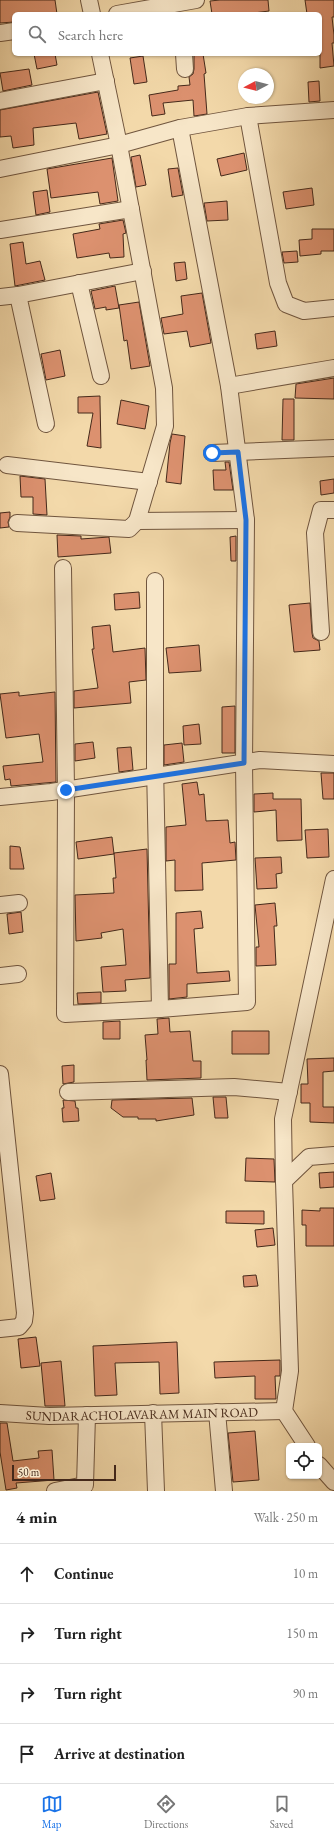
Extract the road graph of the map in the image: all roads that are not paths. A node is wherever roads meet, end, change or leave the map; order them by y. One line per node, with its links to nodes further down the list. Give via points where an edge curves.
1 (89, 0): 4 (street)
2 (196, 0): 3 (street)
3 (177, 6): 5 (street)
4 (92, 12)
5 (132, 12)
6 (12, 31): 7 (street)
7 (0, 33)
8 (100, 56): 9 (street)
9 (106, 82): 10 (street); 14 (street)
10 (0, 100)
11 (334, 110): 12 (street)
12 (248, 116): 13 (street); 22 (street, via 278,283 286,304 304,311)
13 (180, 128): 14 (street); 25 (street)
14 (119, 145): 15 (street); 16 (street)
15 (0, 169)
16 (131, 209): 17 (street); 18 (street)
17 (0, 230)
18 (142, 271): 19 (street); 31 (street, via 164,388 165,426)
19 (78, 283): 20 (street); 24 (street)
20 (18, 295): 21 (street); 26 (street)
21 (0, 297)
22 (334, 308)
23 (334, 368): 25 (street)
24 (101, 376)
25 (229, 386): 28 (street)
26 (46, 424)
27 (334, 448): 28 (street)
28 (238, 452): 29 (street); 33 (street)
29 (212, 453)
30 (7, 465): 31 (street)
31 (149, 482): 34 (street)
32 (334, 510): 38 (street, via 322,510 315,533)
33 (246, 520): 34 (street); 39 (street)
34 (137, 521): 35 (street, via 129,529)
35 (17, 523)
36 (62, 568): 42 (street)
37 (155, 581): 41 (street)
38 (321, 632)
39 (244, 763): 40 (street, via 260,760); 41 (street); 49 (street, via 247,1002)
40 (334, 764)
41 (155, 777): 42 (street); 49 (street)
42 (66, 790): 43 (street); 49 (street, via 65,1014)
43 (0, 797)
44 (334, 879): 52 (street)
45 (19, 903): 46 (street)
46 (0, 905)
47 (18, 974): 48 (street)
48 (0, 976)
49 (160, 1009)
50 (0, 1074): 53 (street)
51 (68, 1092): 52 (street, via 234,1087)
52 (289, 1092): 55 (street, via 283,1119)
53 (4, 1154): 56 (street, via 25,1318 19,1327)
54 (334, 1155): 55 (street, via 309,1157)
55 (284, 1181): 57 (street, via 290,1371)
56 (0, 1329)
57 (284, 1411): 58 (street, SUNDARACHOLAVARAM MAIN ROAD); 62 (street)
58 (217, 1412): 60 (street, SUNDARACHOLAVARAM MAIN ROAD); 68 (street)
59 (0, 1413): 61 (street, SUNDARACHOLAVARAM MAIN ROAD)
60 (153, 1413): 61 (street, SUNDARACHOLAVARAM MAIN ROAD); 67 (street)
61 (87, 1415): 65 (street)
62 (305, 1443)
63 (322, 1468): 64 (street)
64 (334, 1482)
65 (85, 1488): 66 (street)
66 (55, 1491)
67 (156, 1491)
68 (224, 1491)

